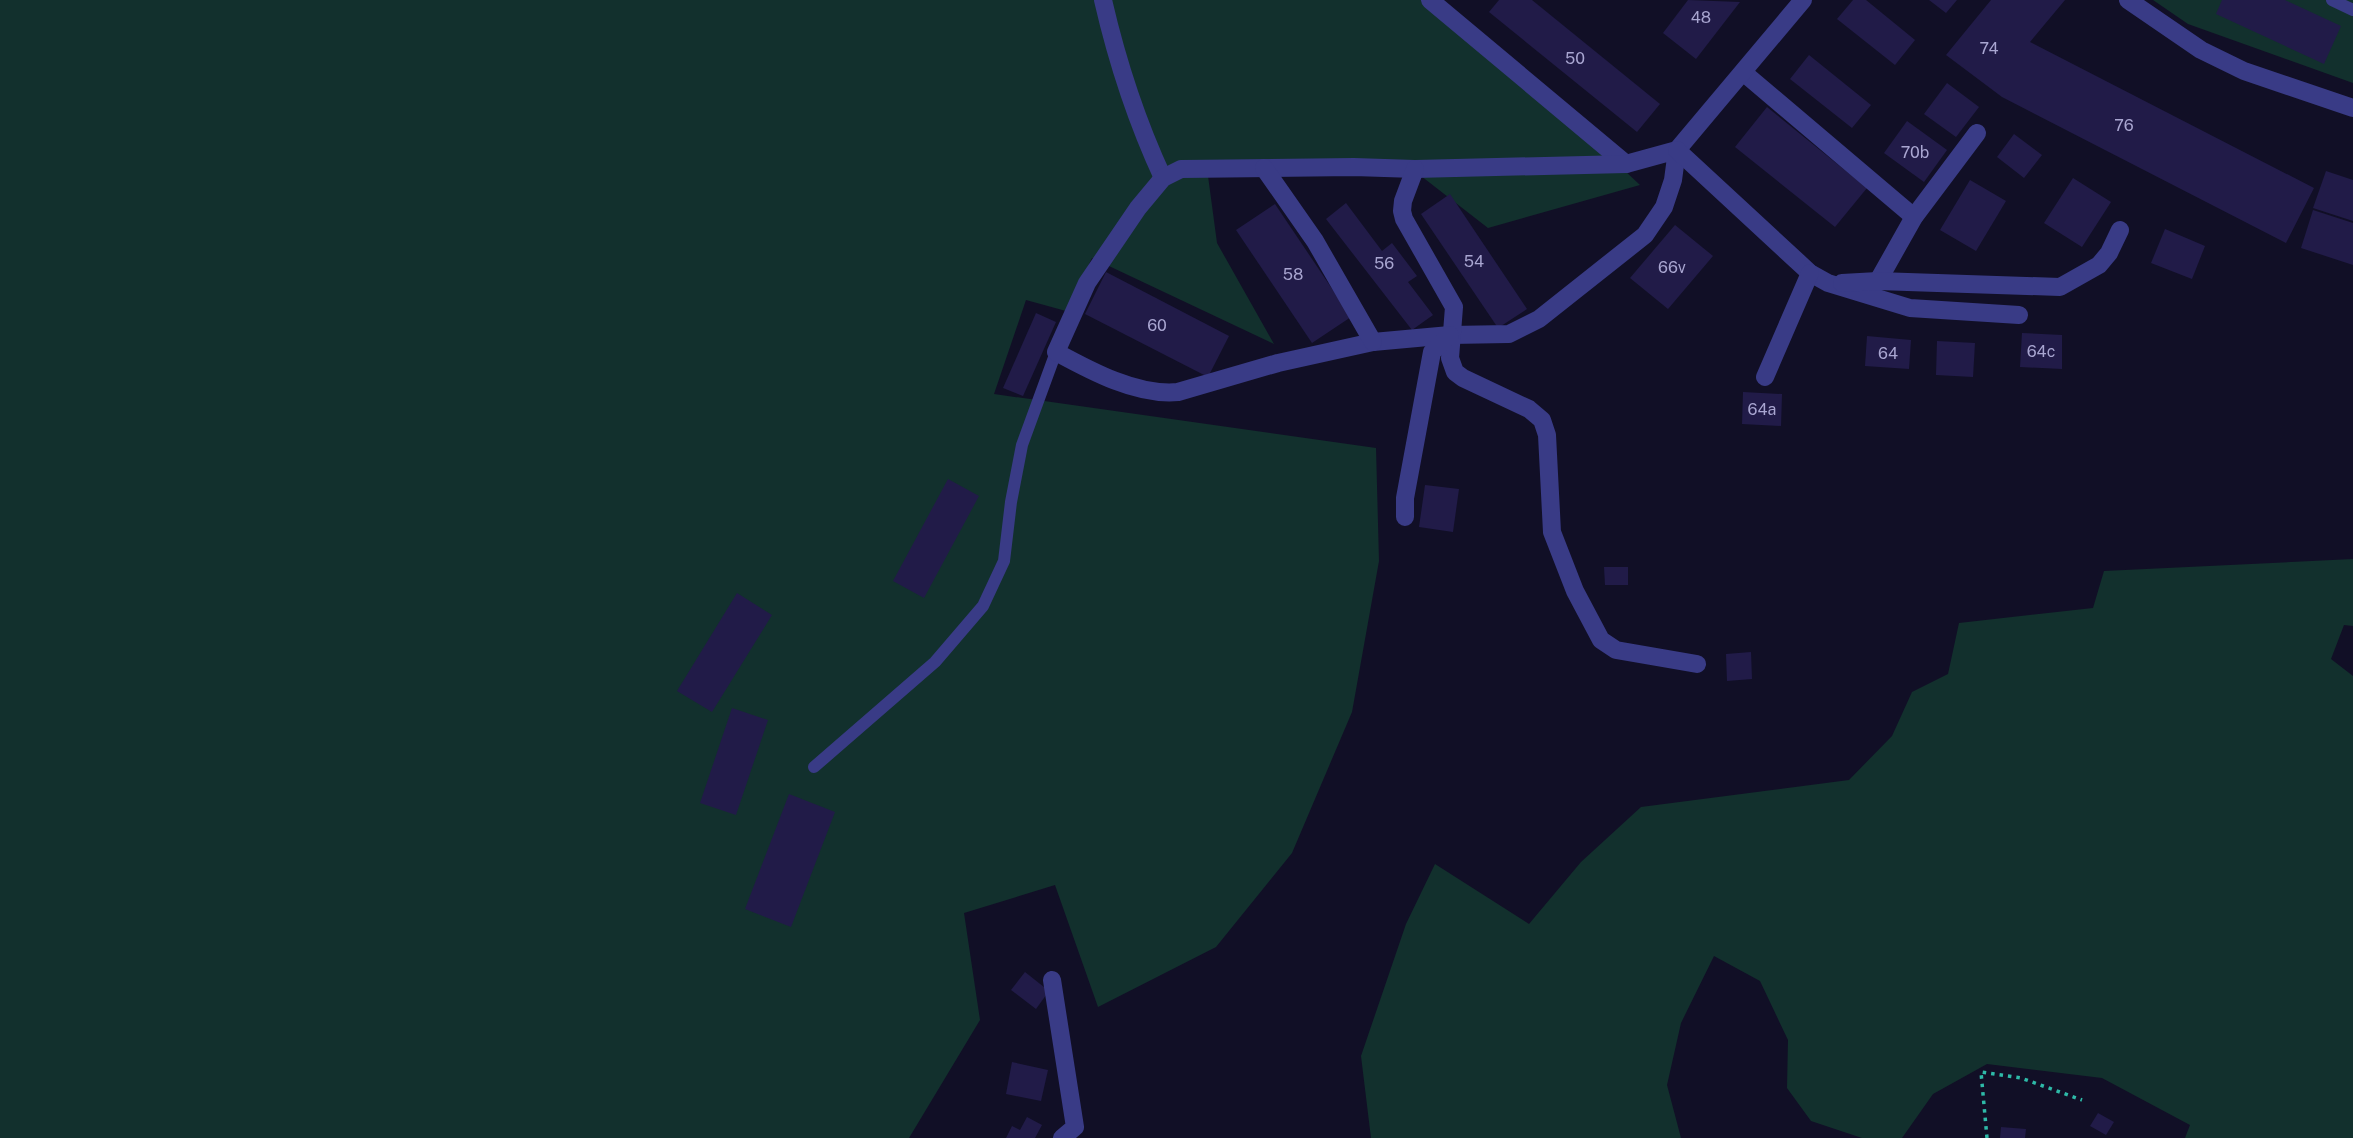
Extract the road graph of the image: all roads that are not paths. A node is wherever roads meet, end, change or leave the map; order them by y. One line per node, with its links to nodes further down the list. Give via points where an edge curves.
1 (1103, 0): 14 (street, via 1112,38)
2 (1430, 0): 11 (street)
3 (1803, 0): 7 (street)
4 (2127, 0): 8 (street, via 2201,50 2244,71)
5 (2332, 0): 6 (lane)
6 (2353, 10)
7 (1744, 73): 10 (street); 15 (street)
8 (2353, 108)
9 (1977, 133): 15 (street)
10 (1677, 150): 11 (street); 17 (street); 21 (street, via 1664,207 1645,235 1625,252 1539,319 1519,329 1508,334)
11 (1626, 164): 13 (street)
12 (1264, 168): 13 (street); 14 (street, via 1181,169); 22 (street, via 1315,241)
13 (1415, 169): 21 (street, via 1402,211 1454,307)
14 (1163, 178): 23 (street, via 1087,284)
15 (1914, 216): 18 (street)
16 (2120, 230): 18 (street, via 2099,265 2060,287)
17 (1810, 273): 19 (street); 24 (street)
18 (1878, 281): 19 (street)
19 (1828, 284): 20 (street, via 1910,308)
20 (2019, 315)
21 (1450, 335): 22 (street); 25 (street, via 1432,352); 26 (street, via 1455,372 1542,420 1547,435 1552,531 1575,591 1601,640 1616,650)
22 (1373, 342): 23 (street, via 1162,394 1126,384)
23 (1056, 352): 27 (lane, via 1022,445 1004,561 983,606 934,662)
24 (1765, 377)
25 (1405, 517)
26 (1697, 664)
27 (814, 767)
28 (1052, 980): 29 (street, via 1075,1127)
29 (1062, 1138)

